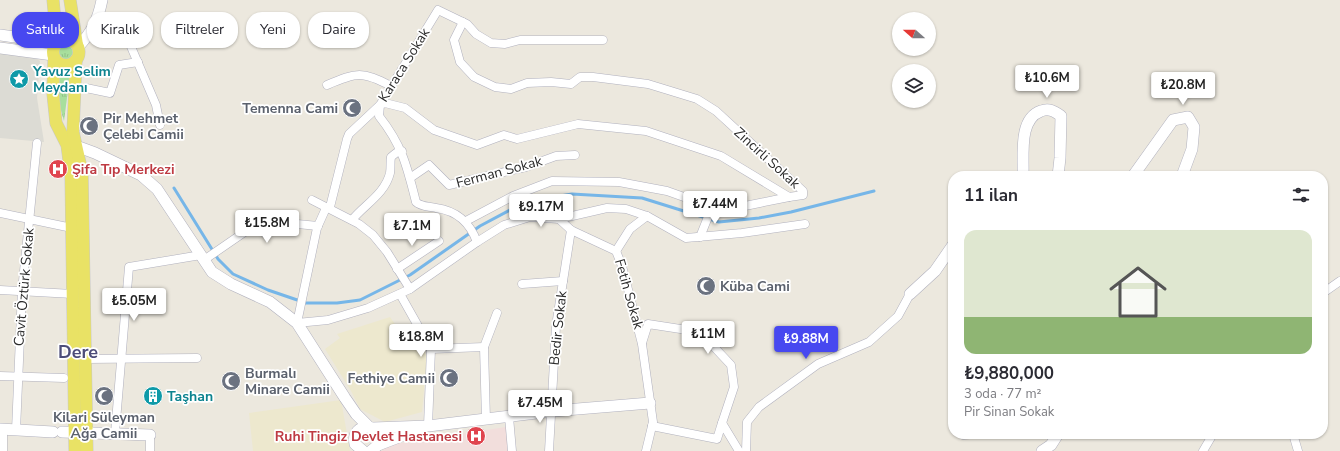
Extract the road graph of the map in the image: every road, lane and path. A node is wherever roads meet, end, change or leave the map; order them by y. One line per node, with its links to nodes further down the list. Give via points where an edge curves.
1 (53, 0): 4 (main road)
2 (70, 0): 5 (main road)
3 (102, 0): 6 (street)
4 (54, 12)
5 (72, 12)
6 (100, 12)
7 (463, 22): 11 (street, Karaca Sokak, via 491,43 505,44 520,40); 21 (street, Karaca Sokak, via 438,10); 36 (street, Zincirli Sokak, via 454,40 460,62 474,77 495,87 511,89 527,83 571,84 580,76 593,77 648,84 697,99 716,111 803,191 802,195)
8 (0, 34): 9 (street)
9 (12, 36)
10 (87, 36): 12 (street)
11 (603, 40)
12 (79, 45)
13 (0, 48): 17 (street)
14 (54, 48): 17 (main road)
15 (78, 48): 18 (main road)
16 (132, 48): 19 (street)
17 (53, 56): 18 (main road, via 63,65); 48 (main road, via 56,123 67,145 71,176)
18 (76, 60): 26 (main road, via 73,132)
19 (138, 62): 22 (street, via 119,65 110,93); 24 (street, via 156,105)
20 (327, 85): 21 (street, via 348,76 370,75)
21 (392, 86): 23 (street, Karaca Sokak)
22 (86, 88)
23 (380, 105): 27 (street, via 379,116); 36 (street, Zincirli Sokak, via 385,103 405,108 434,130 477,145 504,135 517,138 578,124 646,131 721,156); 39 (street, Karaca Sokak, via 349,134 340,160 340,171 330,207)
24 (160, 125)
25 (37, 143): 42 (street, Cavit Öztürk Sokak)
26 (76, 146): 55 (street, via 141,175 157,189); 74 (main road, via 82,172)
27 (402, 151): 35 (street); 44 (street, via 391,157 390,173 383,190)
28 (575, 155): 35 (street, Ferman Sokak, via 556,156 449,185 429,165)
29 (1142, 164): 32 (street); 33 (street); 34 (street, via 1172,120 1188,117 1194,127 1192,149)
30 (1023, 171): 31 (street, via 1026,125 1035,113 1053,110 1061,116)
31 (1059, 171)
32 (1137, 171)
33 (1140, 171)
34 (1184, 171)
35 (410, 178): 45 (street, via 416,202 440,208)
36 (790, 197): 38 (street, via 745,206)
37 (312, 200): 39 (street)
38 (712, 207): 45 (street, via 667,190 619,182 552,182 513,196); 50 (street)
39 (326, 208): 44 (street); 47 (street, Karaca Sokak)
40 (0, 213): 42 (street)
41 (647, 216): 43 (street, via 626,209 607,208); 50 (street, via 686,238); 53 (street, via 630,229)
42 (30, 219): 48 (street); 63 (street, Cavit Öztürk Sokak)
43 (559, 219): 49 (street, Fetih Sokak); 51 (street, via 530,217 504,225)
44 (352, 220): 56 (street, via 373,235)
45 (468, 223): 51 (street)
46 (805, 224): 50 (street)
47 (318, 226): 55 (street, via 287,223 266,234 261,229 250,229); 68 (street, Karaca Sokak)
48 (72, 228): 64 (main road)
49 (571, 230): 53 (street, Fetih Sokak); 57 (street, Bedir Sokak)
50 (700, 237)
51 (477, 240): 60 (street)
52 (439, 241): 56 (street)
53 (616, 251): 69 (street, Fetih Sokak)
54 (948, 252): 66 (street, via 935,271)
55 (205, 257): 68 (street, via 212,272 270,302); 72 (street, via 129,267)
56 (398, 270): 60 (street)
57 (563, 281): 59 (street); 79 (street, Bedir Sokak, via 556,326)
58 (1340, 281): 61 (street)
59 (522, 284)
60 (409, 287): 65 (street)
61 (1328, 289)
62 (0, 290): 63 (street)
63 (22, 291): 64 (street); 76 (street, Cavit Öztürk Sokak)
64 (73, 294): 90 (main road)
65 (400, 294): 68 (street, via 368,308 328,320); 71 (street)
66 (910, 294): 105 (street, via 898,316 869,342 818,364 759,407 747,422)
67 (497, 314): 70 (street)
68 (297, 323): 80 (street)
69 (642, 344): 78 (street, Fetih Sokak); 83 (street, via 648,324 700,332 731,365 734,387)
70 (484, 347): 71 (street); 82 (street)
71 (432, 349): 84 (street)
72 (120, 358): 73 (street); 74 (street); 91 (street)
73 (197, 358)
74 (85, 359): 90 (main road)
75 (0, 376): 76 (street)
76 (18, 376): 77 (street); 88 (street, Cavit Öztürk Sokak)
77 (64, 378)
78 (650, 403): 79 (street); 85 (street, Fetih Sokak)
79 (550, 411): 81 (street); 102 (street, Bedir Sokak)
80 (356, 414): 86 (street); 89 (street)
81 (509, 417): 82 (street); 101 (street)
82 (486, 420): 84 (street)
83 (722, 423): 85 (street, via 718,439); 104 (street)
84 (428, 426): 86 (street); 96 (street)
85 (652, 426): 103 (street, Fetih Sokak)
86 (370, 427): 89 (street, via 363,426); 96 (street, via 380,436)
87 (2, 429): 88 (street); 97 (street)
88 (16, 430): 90 (street)
89 (356, 431): 96 (street, via 354,439)
90 (81, 432): 91 (street); 98 (main road); 99 (main road)
91 (115, 433): 92 (street)
92 (150, 435): 100 (street)
93 (1055, 439): 106 (street)
94 (1209, 439): 107 (street)
95 (1294, 439): 108 (street)
96 (368, 449)
97 (4, 451)
98 (75, 451)
99 (87, 451)
100 (150, 451)
101 (512, 451)
102 (549, 451)
103 (646, 451)
104 (739, 451)
105 (746, 451)
106 (1042, 451)
107 (1203, 451)
108 (1298, 451)

